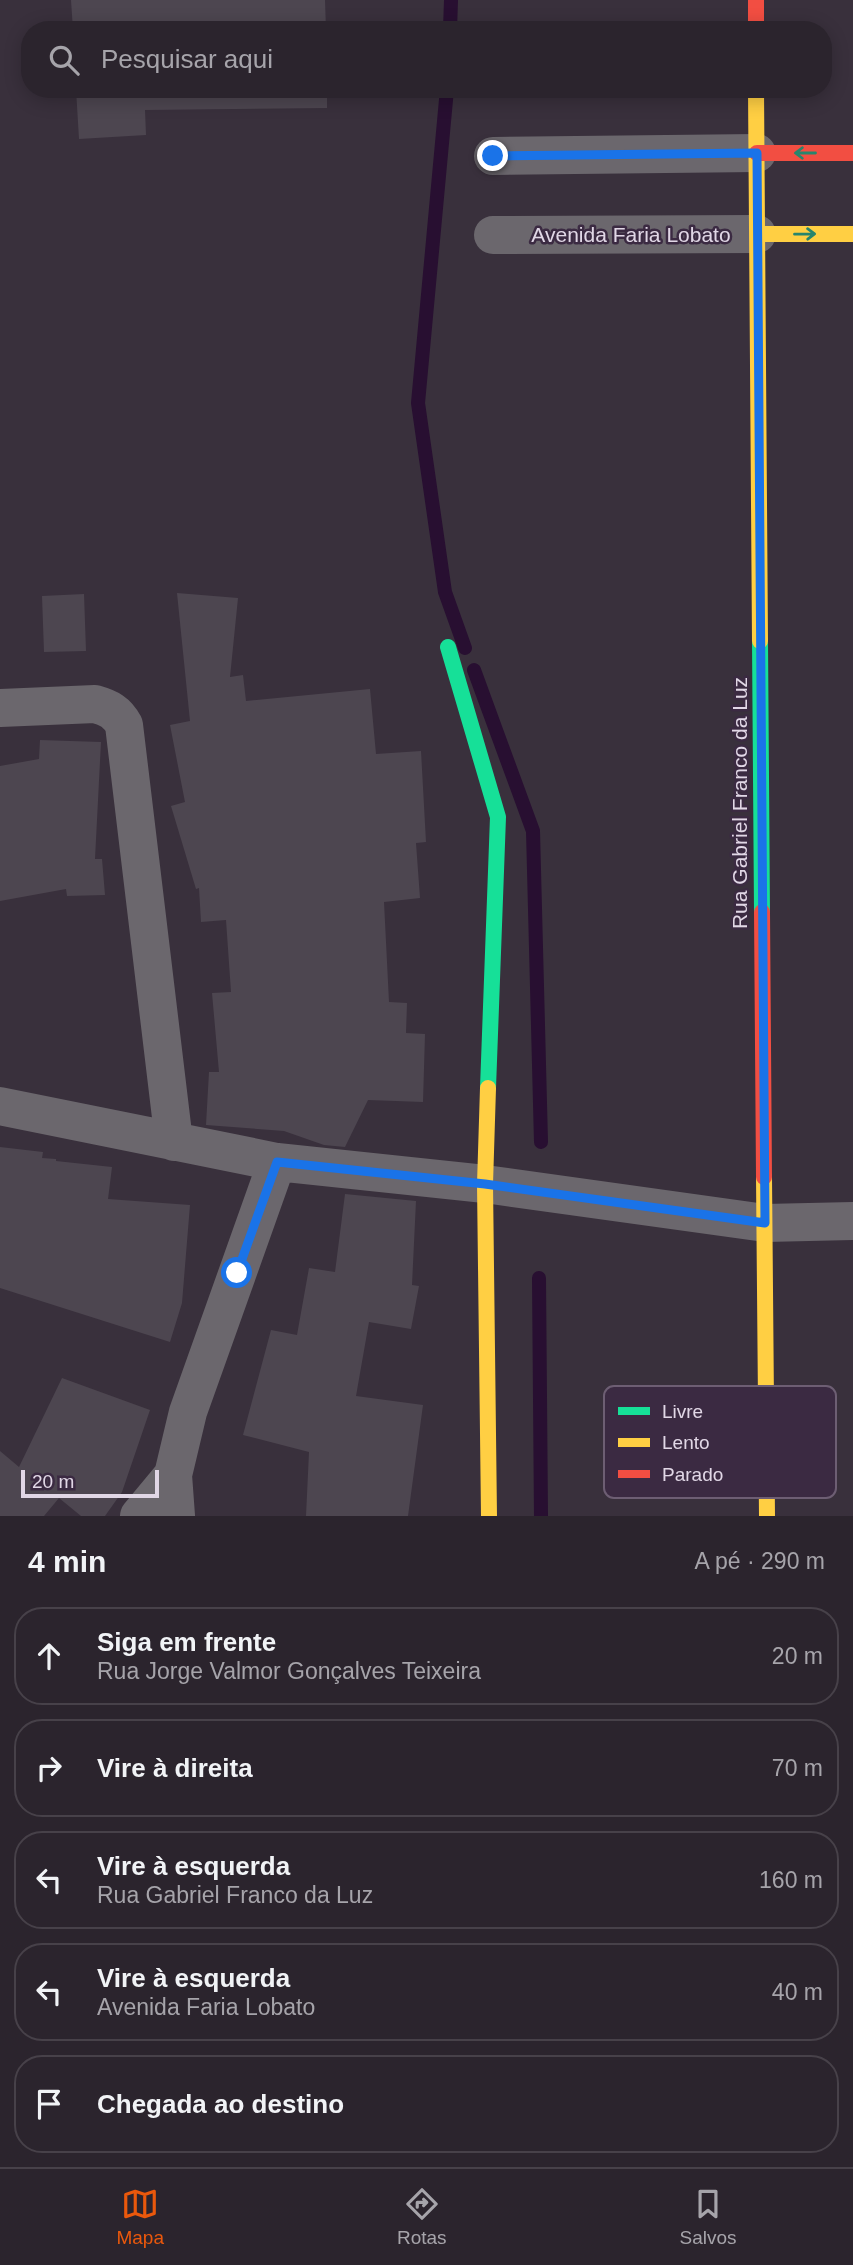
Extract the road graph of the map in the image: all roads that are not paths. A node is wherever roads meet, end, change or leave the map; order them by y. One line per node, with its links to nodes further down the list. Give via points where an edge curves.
1 (756, 0): 2 (street)
2 (756, 21)
3 (756, 98): 4 (street, Rua Gabriel Franco da Luz)
4 (757, 153): 5 (street, one-way to 4); 6 (street); 7 (street, Rua Gabriel Franco da Luz)
5 (853, 153)
6 (493, 156)
7 (757, 234): 8 (street, Avenida Faria Lobato, one-way to 8); 9 (street, Avenida Faria Lobato); 17 (street, Rua Gabriel Franco da Luz)
8 (853, 234)
9 (493, 235)
10 (448, 648): 15 (street, via 498,817)
11 (0, 708): 13 (street, via 95,704 107,707 124,725)
12 (0, 1106): 13 (street)
13 (174, 1142): 14 (street)
14 (277, 1162): 15 (street); 19 (street, via 188,1412)
15 (485, 1184): 17 (street); 23 (street)
16 (853, 1222): 17 (street)
17 (765, 1223): 18 (street, Rua Gabriel Franco da Luz)
18 (766, 1386)
19 (173, 1475): 21 (street); 22 (street)
20 (767, 1498): 24 (street, Rua Gabriel Franco da Luz)
21 (139, 1516)
22 (176, 1516)
23 (489, 1516)
24 (767, 1516)

